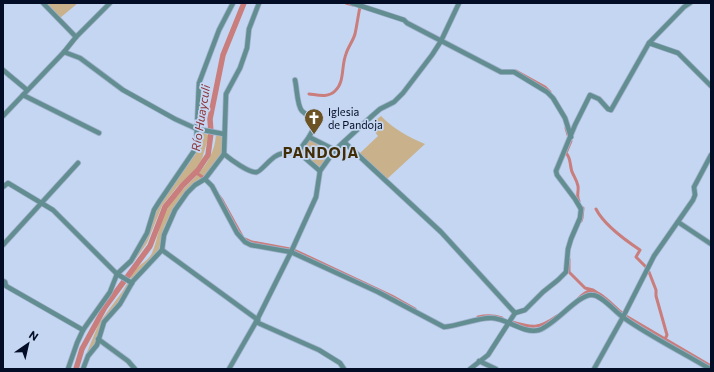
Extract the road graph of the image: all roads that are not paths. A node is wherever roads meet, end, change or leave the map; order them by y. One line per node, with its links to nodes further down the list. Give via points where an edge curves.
1 (43, 3): 8 (street)
2 (110, 3): 8 (street)
3 (233, 3): 18 (street, via 219,30 199,83)
4 (259, 3): 20 (street, via 249,28 247,48 240,68 226,94)
5 (352, 3): 9 (street, via 404,20)
6 (459, 3): 9 (street)
7 (690, 3): 10 (street)
8 (76, 36): 11 (street)
9 (441, 41): 22 (street, via 501,72 514,72 547,92 565,118); 23 (street, via 399,97 380,109)
10 (648, 43): 14 (street, via 678,52); 22 (street, via 611,110 590,95)
11 (64, 52): 15 (street); 18 (street, via 84,60 125,92)
12 (3, 70): 15 (street)
13 (295, 80): 21 (street, via 299,106 316,124)
14 (711, 86)
15 (27, 90): 16 (street)
16 (23, 95): 17 (street); 19 (street)
17 (3, 116)
18 (197, 129): 20 (street); 39 (street, via 196,148 158,202 147,233 131,261)
19 (99, 133)
20 (224, 134): 26 (street)
21 (308, 137): 24 (street); 25 (street)
22 (571, 137): 42 (street, via 556,171 581,210 568,249 566,272 525,310)
23 (344, 142): 24 (street); 42 (street, via 441,232)
24 (335, 150): 30 (street)
25 (298, 152): 26 (street, via 276,155 256,173); 30 (street)
26 (224, 154): 31 (street)
27 (711, 155): 29 (street)
28 (78, 163): 33 (street)
29 (709, 164): 34 (street, via 694,187 693,200)
30 (320, 171): 38 (street, via 316,197)
31 (205, 179): 37 (street, via 187,193 175,210 164,235); 38 (street, via 212,186 237,233 245,242)
32 (3, 187): 33 (street, via 8,183)
33 (42, 203): 36 (street); 39 (street, via 53,210)
34 (678, 222): 35 (street); 43 (street, via 654,256)
35 (711, 244)
36 (3, 245)
37 (162, 250): 41 (street); 44 (street)
38 (291, 252): 44 (street); 45 (street, via 378,292 444,327 488,318)
39 (118, 274): 41 (street); 46 (street, via 110,292)
40 (3, 281): 46 (street, via 6,286)
41 (130, 282): 47 (street, via 120,304 104,322)
42 (515, 313): 45 (street)
43 (623, 317): 45 (street, via 600,298 590,295 538,330 524,329); 56 (street); 57 (street)
44 (257, 321): 52 (street); 53 (street, via 319,350 340,362)
45 (508, 323): 48 (street, via 488,355)
46 (83, 330): 49 (street)
47 (98, 339): 50 (street); 51 (street)
48 (479, 361): 54 (street); 55 (street)
49 (68, 369)
50 (83, 369)
51 (135, 369)
52 (229, 369)
53 (344, 369)
54 (470, 369)
55 (496, 369)
56 (594, 369)
57 (710, 369)

